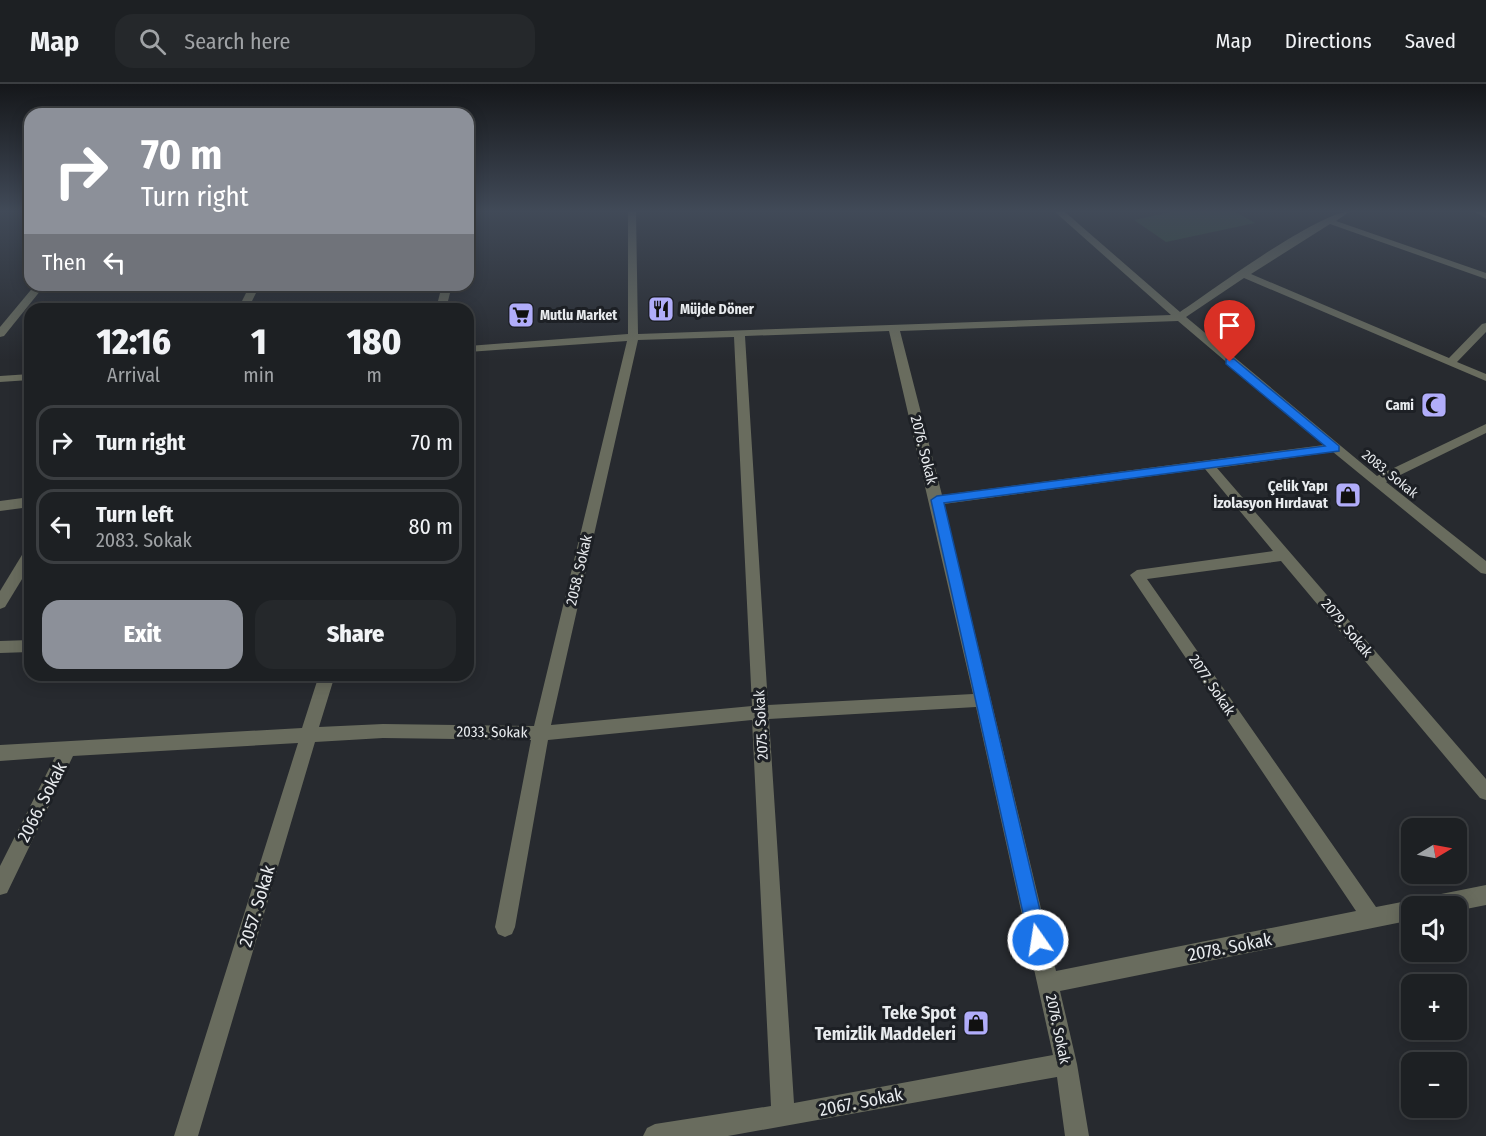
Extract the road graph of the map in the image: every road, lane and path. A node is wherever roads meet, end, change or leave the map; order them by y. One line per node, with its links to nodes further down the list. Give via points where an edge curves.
1 (632, 261): 15 (street, 2058. Sokak)
2 (1114, 261): 10 (street, 2083. Sokak)
3 (1264, 261): 5 (street)
4 (1443, 261): 6 (street)
5 (1243, 274): 10 (street); 17 (street)
6 (1486, 276)
7 (35, 291): 8 (street)
8 (25, 303)
9 (24, 304): 13 (street)
10 (1178, 318): 12 (street); 24 (street, 2083. Sokak)
11 (1486, 326): 17 (street)
12 (894, 328): 14 (street); 27 (street, 2076. Sokak)
13 (0, 333)
14 (739, 333): 15 (street); 38 (street, 2075. Sokak)
15 (633, 337): 16 (street); 39 (street, 2058. Sokak)
16 (474, 349)
17 (1450, 363): 19 (street)
18 (24, 377): 20 (street)
19 (1486, 378)
20 (0, 379)
21 (1486, 428): 22 (street)
22 (1472, 435): 23 (street); 26 (street)
23 (1486, 443)
24 (1335, 448): 25 (street); 26 (street, 2083. Sokak)
25 (1208, 465): 27 (street); 30 (street, 2079. Sokak)
26 (1375, 482): 32 (street, 2083. Sokak)
27 (937, 500): 37 (street, 2076. Sokak)
28 (24, 503): 29 (street)
29 (0, 506)
30 (1285, 555): 43 (street, 2079. Sokak); 48 (street, 2077. Sokak, via 1137,575)
31 (24, 564): 33 (street)
32 (1486, 569)
33 (0, 603)
34 (24, 646): 35 (street)
35 (0, 647)
36 (325, 681): 40 (street, 2057. Sokak)
37 (983, 700): 38 (street, 2033. Sokak); 50 (street, 2076. Sokak)
38 (760, 712): 39 (street, 2033. Sokak); 52 (street, 2075. Sokak)
39 (541, 733): 40 (street, 2033. Sokak, via 383,731); 49 (street, 2058. Sokak)
40 (309, 735): 41 (street, 2033. Sokak); 53 (street, 2057. Sokak)
41 (69, 749): 42 (street, 2033. Sokak); 44 (street, 2066. Sokak)
42 (0, 753)
43 (1486, 792)
44 (0, 886)
45 (1486, 895): 46 (street)
46 (1467, 899)
47 (1401, 912): 48 (street, 2078. Sokak)
48 (1372, 918): 50 (street, 2078. Sokak)
49 (505, 927)
50 (1048, 983): 51 (street, 2076. Sokak)
51 (1066, 1064): 52 (street, 2067. Sokak); 55 (street, 2076. Sokak)
52 (783, 1116): 54 (street, 2067. Sokak)
53 (186, 1136)
54 (655, 1136)
55 (1077, 1136)

